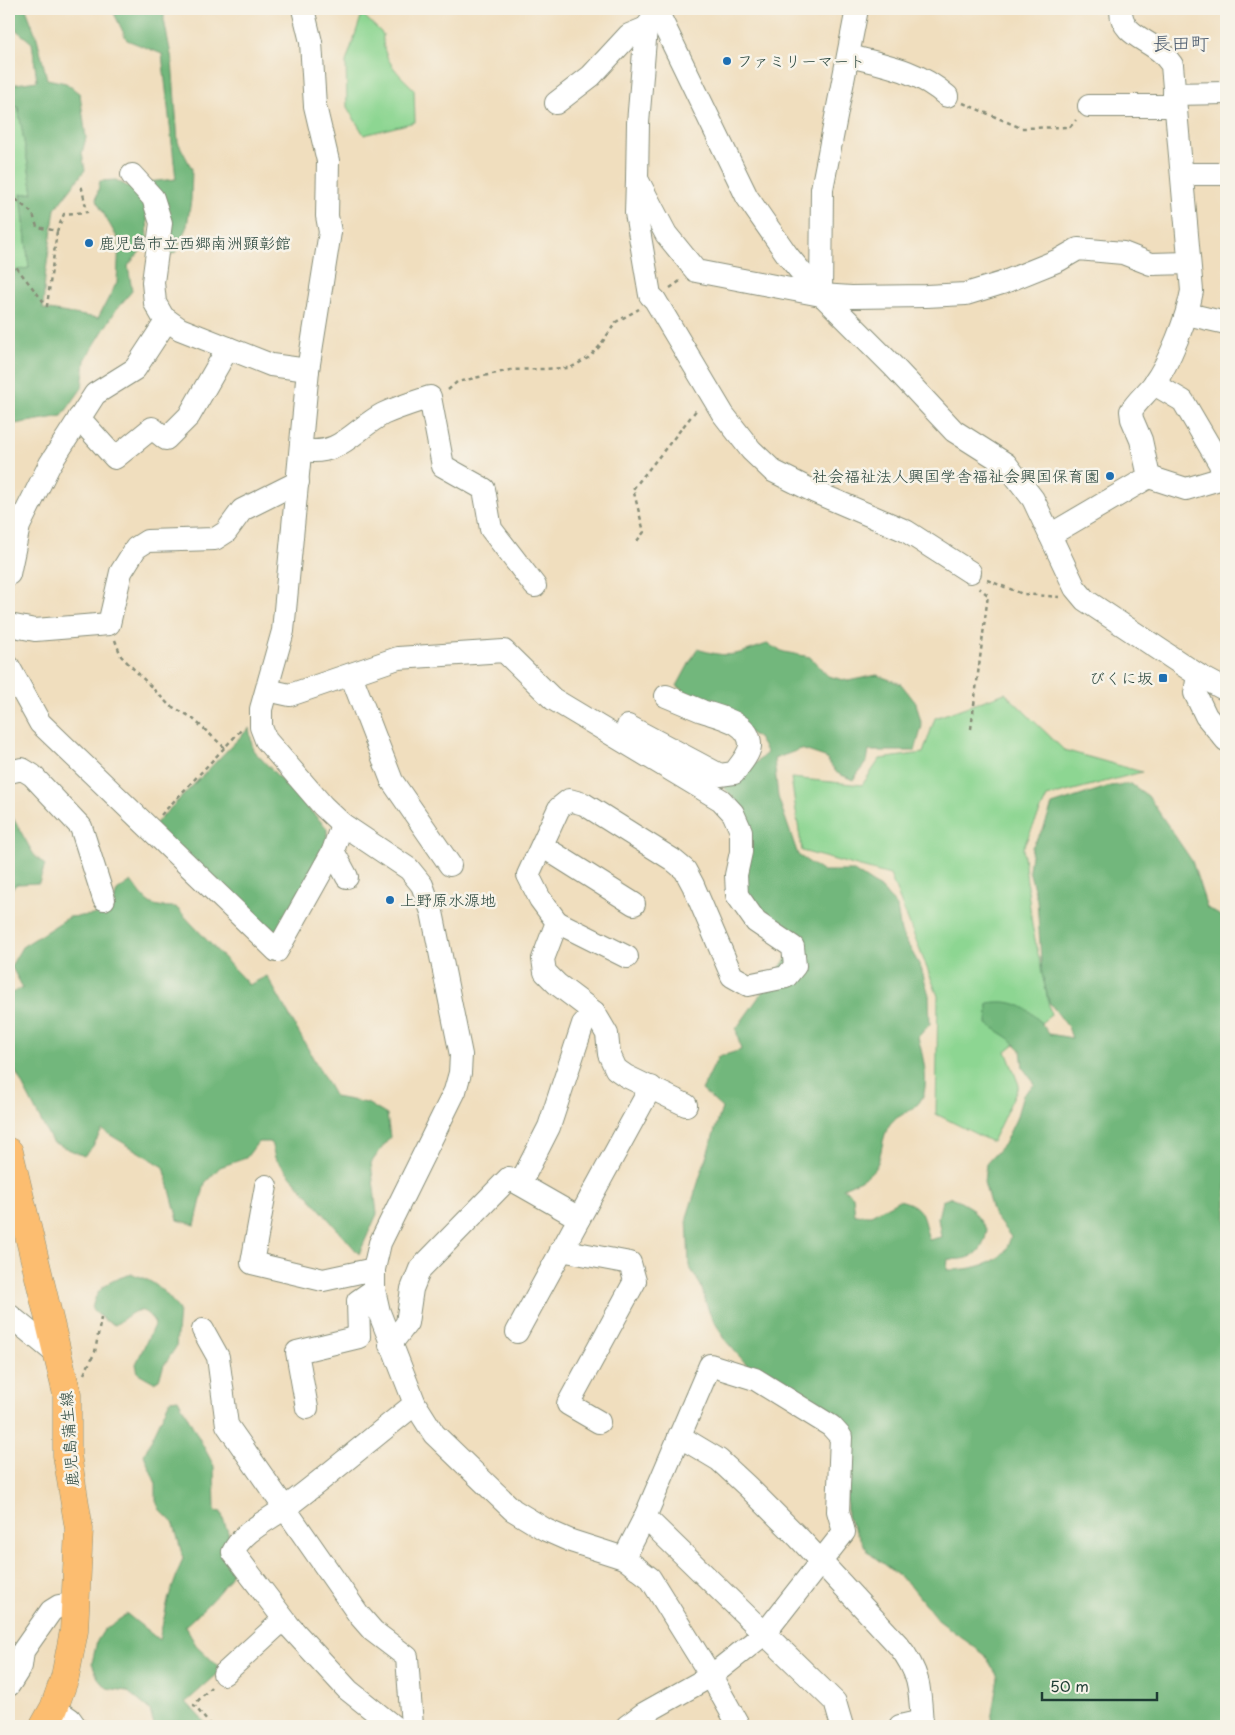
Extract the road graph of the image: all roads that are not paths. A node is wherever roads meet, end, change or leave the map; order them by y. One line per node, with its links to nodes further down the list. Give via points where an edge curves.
1 (303, 9): 21 (street, via 311,42 315,106 328,161 327,216 330,232)
2 (857, 9): 5 (street)
3 (1121, 9): 8 (street, via 1121,17 1129,30 1161,52 1172,65)
4 (653, 16): 9 (street, via 629,35 591,76); 14 (street, via 638,123); 16 (street, via 747,197 788,256)
5 (848, 56): 7 (street, via 920,76); 16 (street, via 822,189)
6 (1226, 93): 8 (street)
7 (947, 96)
8 (1175, 100): 10 (street); 11 (street)
9 (556, 103)
10 (1089, 106)
11 (1182, 174): 12 (street); 15 (street)
12 (1226, 174)
13 (132, 175): 18 (street, via 153,198 161,223 153,282 154,303)
14 (637, 178): 16 (street, via 666,234 696,271); 29 (street, via 636,213 650,296 723,414 751,450 773,472 906,531)
15 (1189, 264): 16 (street, via 1151,264 1123,253 1078,249 1010,280 966,294); 17 (street, via 1192,291)
16 (821, 295): 28 (street, via 954,431 1006,464 1033,499)
17 (1187, 314): 19 (street); 22 (street)
18 (167, 320): 20 (street, via 180,329); 23 (street, via 135,369 95,394)
19 (1226, 323)
20 (228, 348): 21 (street, via 271,365); 23 (street, via 189,416 166,439 152,428 115,458)
21 (308, 370): 24 (street)
22 (1154, 384): 25 (street, via 1131,411 1142,440); 27 (street, via 1183,401 1220,464)
23 (79, 418): 30 (street, via 50,464 19,526)
24 (302, 450): 26 (street); 31 (street, via 317,453 336,448 384,414 430,397 443,466 484,489 492,529)
25 (1150, 478): 27 (street, via 1186,489); 28 (street)
26 (298, 482): 32 (street, via 242,510 226,532 215,539 146,541 136,548 121,572 109,624 35,630); 36 (street, via 283,631)
27 (1225, 482)
28 (1050, 535): 35 (street, via 1075,588 1085,600)
29 (970, 572)
30 (9, 574)
31 (535, 586)
32 (9, 625)
33 (9, 667): 44 (street, via 40,723 277,951)
34 (351, 675): 36 (street, via 290,695); 39 (street, via 398,658 504,651 552,699); 45 (street, via 392,781)
35 (1198, 675): 37 (street); 40 (street, via 1195,694 1206,716)
36 (267, 690): 42 (street, via 261,709 261,727 266,740)
37 (1226, 690)
38 (666, 696): 39 (street, via 727,718 741,728 750,748 734,773 720,775 606,717)
39 (596, 724): 43 (street, via 721,800 733,813 741,831 737,895 756,922 794,947 796,966 786,977 760,984 748,985 732,976 685,870 584,804 569,800 559,808)
40 (1226, 740)
41 (9, 772): 47 (street, via 22,769 32,775 81,827)
42 (342, 824): 44 (street); 60 (street, via 410,869 422,885 432,912 461,1055 455,1092 380,1243)
43 (542, 846): 48 (street); 49 (street, via 528,875)
44 (332, 851): 46 (street)
45 (450, 865)
46 (347, 877)
47 (104, 899)
48 (634, 904)
49 (557, 922): 50 (street); 51 (street, via 543,959 545,972)
50 (627, 957)
51 (594, 1012): 52 (street, via 607,1034 609,1054 616,1069); 55 (street, via 583,1024 548,1127)
52 (651, 1087): 53 (street); 58 (street)
53 (686, 1105)
54 (9, 1152): 57 (main road, 鹿児島蒲生線)
55 (520, 1184): 58 (street); 64 (street, via 509,1178 420,1270 412,1289 406,1323)
56 (266, 1186): 60 (street, via 252,1263 323,1280)
57 (16, 1214): 65 (main road, 鹿児島蒲生線)
58 (579, 1218): 59 (street)
59 (562, 1250): 63 (street); 68 (street, via 630,1263 635,1281 568,1404)
60 (374, 1279): 64 (street, via 379,1312); 67 (street, via 358,1301 359,1337 297,1352)
61 (9, 1314): 65 (street)
62 (203, 1330): 70 (street, via 218,1357 227,1425)
63 (517, 1332)
64 (390, 1345): 66 (street)
65 (59, 1356): 74 (main road, 鹿児島蒲生線, via 67,1394 67,1455 79,1529)
66 (415, 1404): 70 (street); 72 (street, via 434,1434 513,1510 554,1534)
67 (307, 1408)
68 (599, 1422)
69 (679, 1436): 71 (street); 73 (street, via 719,1460); 73 (street, via 710,1365 755,1379 832,1426 841,1437 838,1511 844,1532)
70 (285, 1508): 75 (street, via 248,1533 233,1552); 85 (street, via 359,1615 373,1631 407,1657)
71 (644, 1517): 72 (street); 76 (street)
72 (624, 1558): 78 (street, via 650,1578)
73 (820, 1562): 76 (street); 82 (street, via 912,1663 919,1681)
74 (76, 1604): 79 (street, via 59,1606 51,1611 23,1651 21,1666); 80 (main road, 鹿児島蒲生線, via 65,1677)
75 (284, 1620): 77 (street); 84 (street, via 348,1690)
76 (764, 1634): 78 (street); 87 (street, via 835,1702)
77 (224, 1674)
78 (711, 1676): 81 (street); 86 (street)
79 (9, 1686)
80 (49, 1717): 83 (street, via 70,1719)
81 (641, 1722)
82 (922, 1724): 88 (street)
83 (75, 1726)
84 (393, 1726)
85 (412, 1726)
86 (739, 1726)
87 (842, 1726)
88 (900, 1726)

